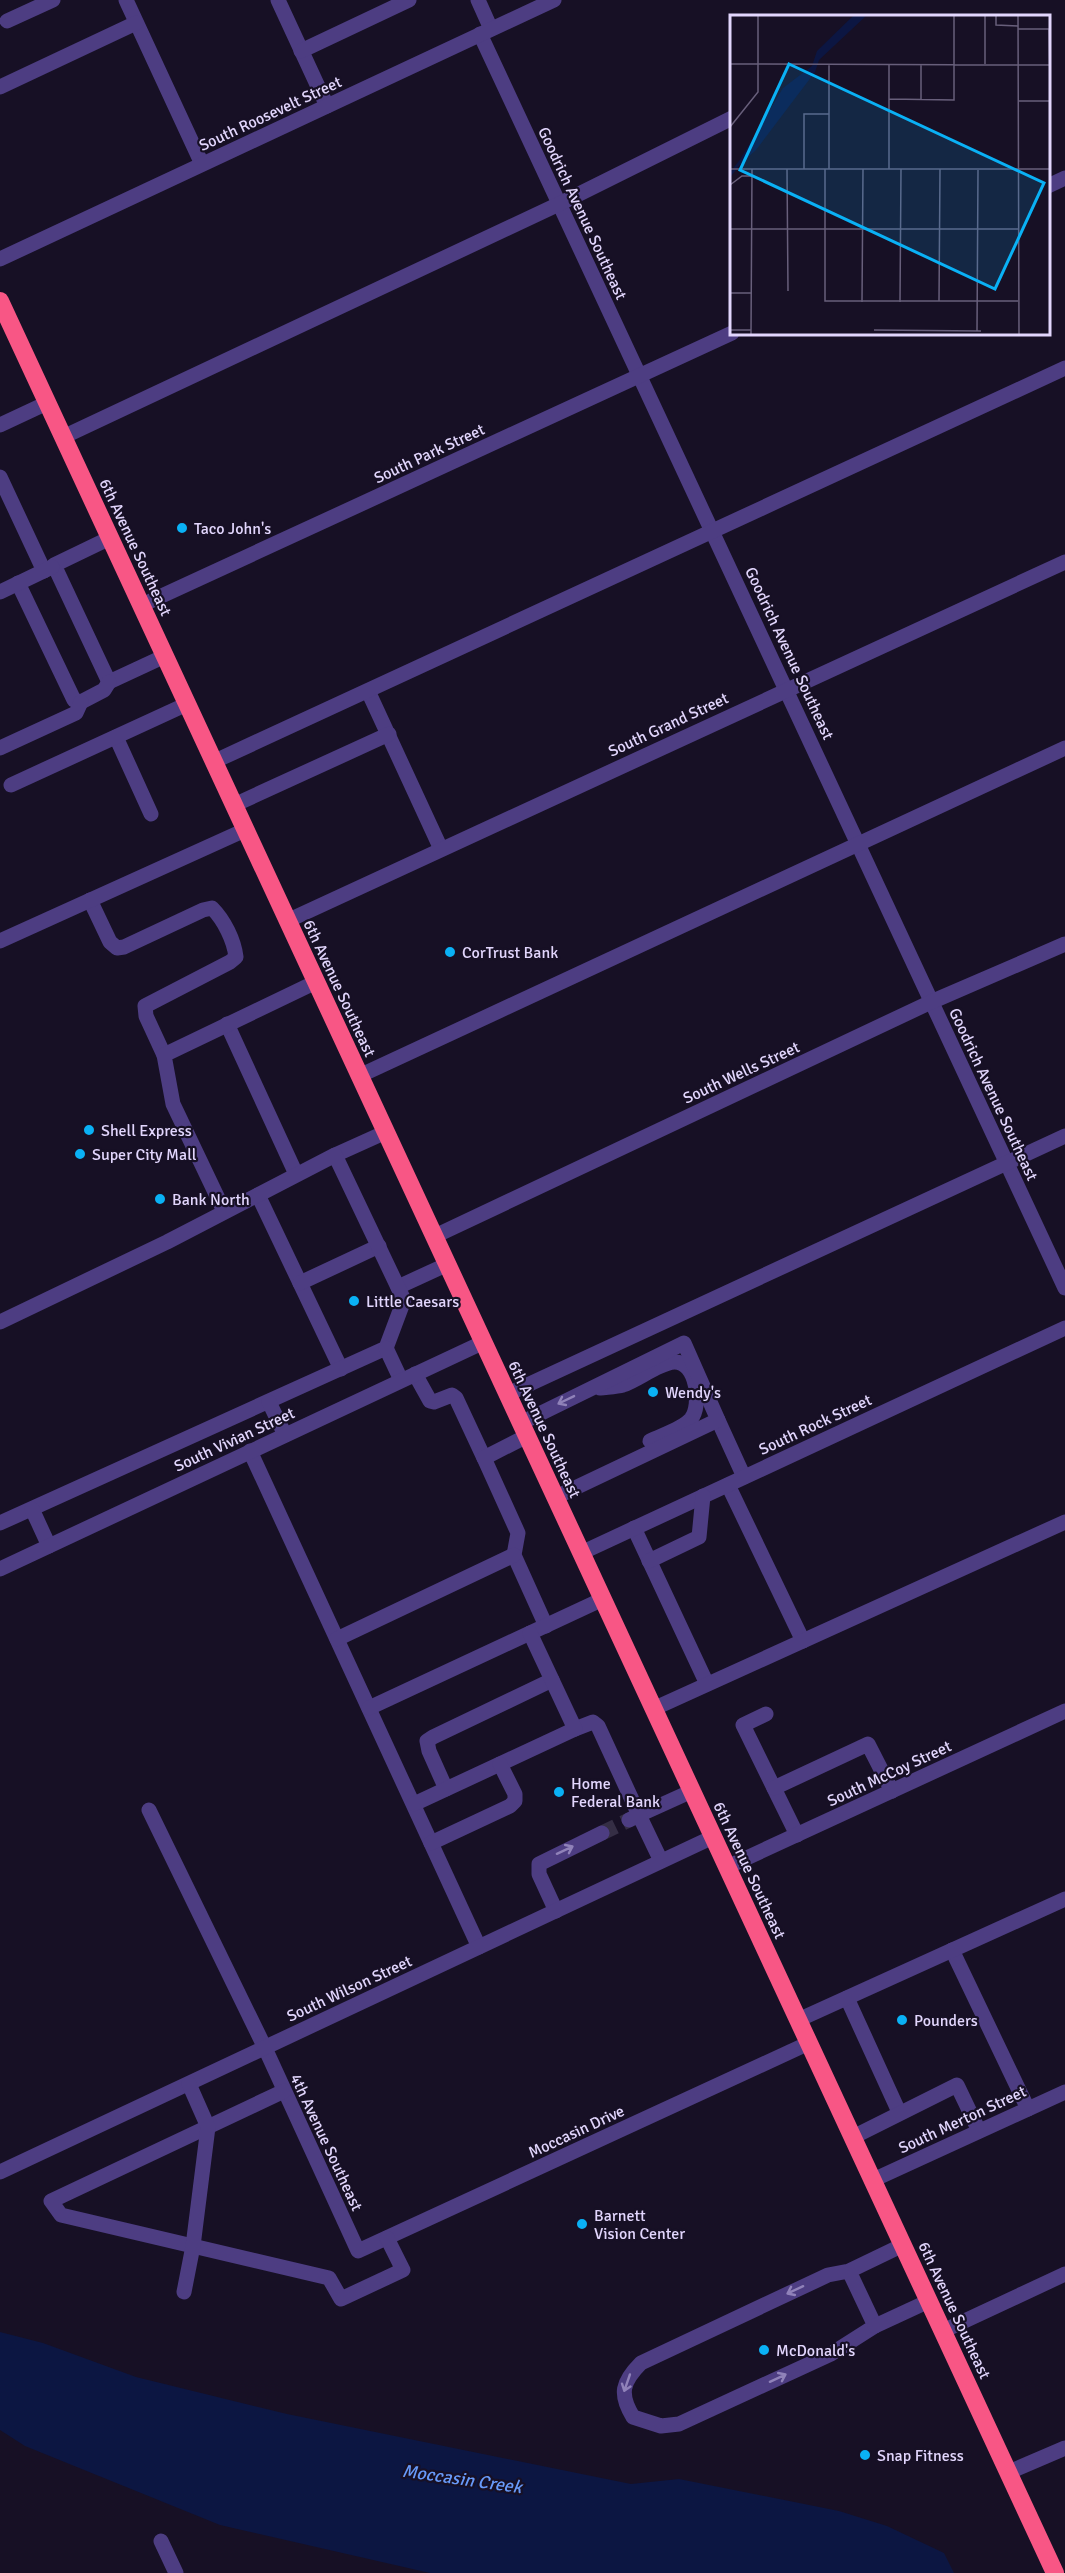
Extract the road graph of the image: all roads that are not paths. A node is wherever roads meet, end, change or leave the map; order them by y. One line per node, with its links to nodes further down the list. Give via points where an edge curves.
1 (53, 0): 7 (street)
2 (126, 0): 8 (street)
3 (278, 0): 10 (street)
4 (408, 0): 10 (street)
5 (478, 0): 9 (street, Goodrich Avenue Southeast)
6 (554, 0): 9 (street, South Roosevelt Street)
7 (7, 21)
8 (136, 23): 11 (street); 14 (street)
9 (486, 32): 12 (street, South Roosevelt Street); 17 (street, Goodrich Avenue Southeast)
10 (302, 51): 12 (street)
11 (0, 87)
12 (327, 106): 14 (street, South Roosevelt Street)
13 (730, 119): 17 (street)
14 (202, 165): 18 (street, South Roosevelt Street)
15 (1065, 178): 16 (street)
16 (1050, 185)
17 (558, 204): 22 (street, Goodrich Avenue Southeast); 25 (street)
18 (0, 259)
19 (0, 301): 23 (highway, 6th Avenue Southeast)
20 (730, 334): 22 (street, South Park Street)
21 (1065, 368): 27 (street)
22 (640, 375): 27 (street, Goodrich Avenue Southeast); 33 (street, South Park Street)
23 (47, 403): 24 (street); 25 (highway, 6th Avenue Southeast)
24 (0, 425)
25 (63, 437): 28 (highway, 6th Avenue Southeast)
26 (0, 477): 30 (street)
27 (713, 530): 36 (street, Goodrich Avenue Southeast); 37 (street)
28 (110, 538): 30 (street); 33 (highway, 6th Avenue Southeast)
29 (1065, 562): 36 (street, South Grand Street)
30 (49, 568): 31 (street); 35 (street)
31 (18, 583): 32 (street); 38 (street, via 74,700)
32 (0, 592)
33 (142, 605): 34 (highway, 6th Avenue Southeast)
34 (165, 656): 35 (street); 39 (highway, 6th Avenue Southeast)
35 (109, 682): 38 (street, via 104,690)
36 (787, 689): 49 (street, Goodrich Avenue Southeast); 50 (street, South Grand Street)
37 (368, 691): 40 (street); 44 (street)
38 (81, 702): 42 (street, via 76,713)
39 (187, 704): 41 (street); 44 (highway, 6th Avenue Southeast)
40 (389, 735): 46 (street); 50 (street)
41 (116, 737): 45 (street); 47 (street)
42 (0, 748)
43 (1065, 748): 49 (street)
44 (213, 762): 46 (highway, 6th Avenue Southeast)
45 (11, 785)
46 (234, 805): 48 (highway, 6th Avenue Southeast)
47 (152, 813)
48 (245, 830): 51 (street); 52 (highway, 6th Avenue Southeast)
49 (858, 844): 56 (street, Goodrich Avenue Southeast); 59 (street)
50 (441, 849): 52 (street, South Grand Street)
51 (90, 900): 53 (street); 58 (street, via 110,942 117,948 212,908 235,948 236,957 230,962 144,1006)
52 (287, 921): 55 (highway, 6th Avenue Southeast)
53 (0, 941)
54 (1065, 944): 56 (street, South Wells Street)
55 (316, 982): 57 (street); 59 (highway, 6th Avenue Southeast)
56 (931, 1002): 63 (street, Goodrich Avenue Southeast); 67 (street, South Wells Street)
57 (226, 1024): 58 (street); 64 (street)
58 (164, 1055): 66 (street, via 172,1104)
59 (359, 1076): 60 (highway, 6th Avenue Southeast)
60 (386, 1132): 62 (street); 67 (highway, 6th Avenue Southeast)
61 (1065, 1136): 63 (street)
62 (335, 1155): 64 (street); 68 (street)
63 (1006, 1163): 72 (street, Goodrich Avenue Southeast); 80 (street)
64 (296, 1174): 65 (street)
65 (258, 1195): 66 (street); 70 (street)
66 (224, 1211): 73 (street)
67 (435, 1236): 69 (highway, 6th Avenue Southeast)
68 (379, 1246): 70 (street); 71 (street)
69 (448, 1264): 71 (street); 75 (highway, 6th Avenue Southeast)
70 (300, 1283): 77 (street)
71 (399, 1287): 76 (street, via 404,1300)
72 (1065, 1288)
73 (0, 1322)
74 (1065, 1328): 88 (street, South Rock Street)
75 (484, 1342): 78 (street, South Vivian Street); 80 (highway, 6th Avenue Southeast)
76 (387, 1348): 77 (street); 78 (street)
77 (341, 1369): 81 (street)
78 (408, 1377): 84 (street, South Vivian Street); 86 (street, via 430,1401 452,1395 456,1398)
79 (590, 1389): 82 (street, via 684,1343); 83 (street, one-way to 83); 87 (street, via 621,1386 672,1362 689,1370 697,1398 690,1421 643,1444)
80 (507, 1394): 83 (highway, 6th Avenue Southeast)
81 (269, 1402): 84 (street); 92 (street)
82 (718, 1420): 87 (street); 88 (street)
83 (524, 1430): 86 (street); 91 (highway, 6th Avenue Southeast)
84 (285, 1435): 85 (street, South Vivian Street)
85 (250, 1451): 96 (street, South Vivian Street); 104 (street)
86 (484, 1458): 98 (street, via 519,1533)
87 (626, 1463): 91 (street)
88 (744, 1477): 89 (street, South Rock Street)
89 (728, 1485): 90 (street, South Rock Street); 105 (street)
90 (703, 1496): 95 (street, South Rock Street); 99 (street, via 699,1537)
91 (555, 1497): 97 (highway, 6th Avenue Southeast)
92 (32, 1509): 94 (street); 96 (street)
93 (1065, 1522): 105 (street)
94 (0, 1523)
95 (634, 1528): 97 (street, South Rock Street); 99 (street)
96 (49, 1546): 100 (street, South Vivian Street)
97 (581, 1552): 101 (highway, 6th Avenue Southeast)
98 (514, 1555): 102 (street); 104 (street)
99 (649, 1561): 107 (street)
100 (0, 1569)
101 (603, 1599): 102 (street); 109 (highway, 6th Avenue Southeast)
102 (546, 1626): 103 (street)
103 (530, 1633): 106 (street); 108 (street)
104 (337, 1639): 108 (street)
105 (803, 1641): 107 (street)
106 (552, 1680): 112 (street); 115 (street, via 427,1741)
107 (707, 1684): 109 (street)
108 (369, 1708): 118 (street)
109 (653, 1709): 116 (highway, 6th Avenue Southeast)
110 (1065, 1712): 117 (street, South McCoy Street)
111 (766, 1714): 114 (street, via 743,1725)
112 (574, 1729): 113 (street); 120 (street, via 593,1722 598,1726)
113 (500, 1764): 115 (street); 124 (street, via 515,1801)
114 (774, 1788): 117 (street, via 868,1744); 122 (street)
115 (446, 1789): 118 (street)
116 (692, 1791): 120 (street); 123 (highway, 6th Avenue Southeast)
117 (892, 1791): 122 (street, South McCoy Street)
118 (414, 1804): 124 (street)
119 (149, 1810): 134 (street, 4th Avenue Southeast)
120 (634, 1818): 125 (street)
121 (602, 1833): 128 (street, one-way to 121, via 539,1874 539,1864)
122 (797, 1835): 126 (street, South McCoy Street)
123 (713, 1837): 125 (street, South Wilson Street); 126 (highway, 6th Avenue Southeast)
124 (431, 1843): 129 (street)
125 (661, 1862): 128 (street, South Wilson Street)
126 (727, 1867): 132 (highway, 6th Avenue Southeast)
127 (1065, 1899): 130 (street)
128 (556, 1911): 129 (street, South Wilson Street)
129 (479, 1947): 134 (street, South Wilson Street)
130 (952, 1950): 131 (street); 138 (street)
131 (847, 1998): 132 (street); 139 (street)
132 (798, 2020): 133 (highway, 6th Avenue Southeast)
133 (809, 2043): 142 (highway, 6th Avenue Southeast); 145 (street, Moccasin Drive)
134 (265, 2048): 135 (street, South Wilson Street); 136 (street, 4th Avenue Southeast)
135 (189, 2084): 140 (street); 143 (street, South Wilson Street)
136 (284, 2091): 140 (street); 148 (street, 4th Avenue Southeast)
137 (1065, 2092): 138 (street, South Merton Street)
138 (1028, 2109): 141 (street, South Merton Street)
139 (899, 2112): 141 (street, via 957,2085); 142 (street)
140 (208, 2127): 147 (street); 147 (street, via 51,2201 61,2215)
141 (979, 2131): 144 (street, South Merton Street)
142 (853, 2137): 144 (highway, 6th Avenue Southeast)
143 (0, 2172)
144 (873, 2180): 146 (highway, 6th Avenue Southeast)
145 (387, 2238): 147 (street, via 403,2270 341,2299 329,2278); 148 (street, Moccasin Drive)
146 (903, 2245): 149 (street); 152 (highway, 6th Avenue Southeast)
147 (193, 2246): 151 (street)
148 (358, 2251)
149 (849, 2271): 153 (street); 153 (street, one-way to 153, via 828,2275 641,2363 628,2375 625,2404 633,2417 645,2423 679,2424 831,2354)
150 (1065, 2274): 154 (street)
151 (184, 2292)
152 (929, 2301): 153 (street); 154 (highway, 6th Avenue Southeast)
153 (875, 2326)
154 (943, 2331): 156 (highway, 6th Avenue Southeast)
155 (1065, 2448): 156 (street)
156 (1009, 2472): 159 (highway, 6th Avenue Southeast)
157 (161, 2541): 158 (street)
158 (176, 2573)
159 (1055, 2573)

